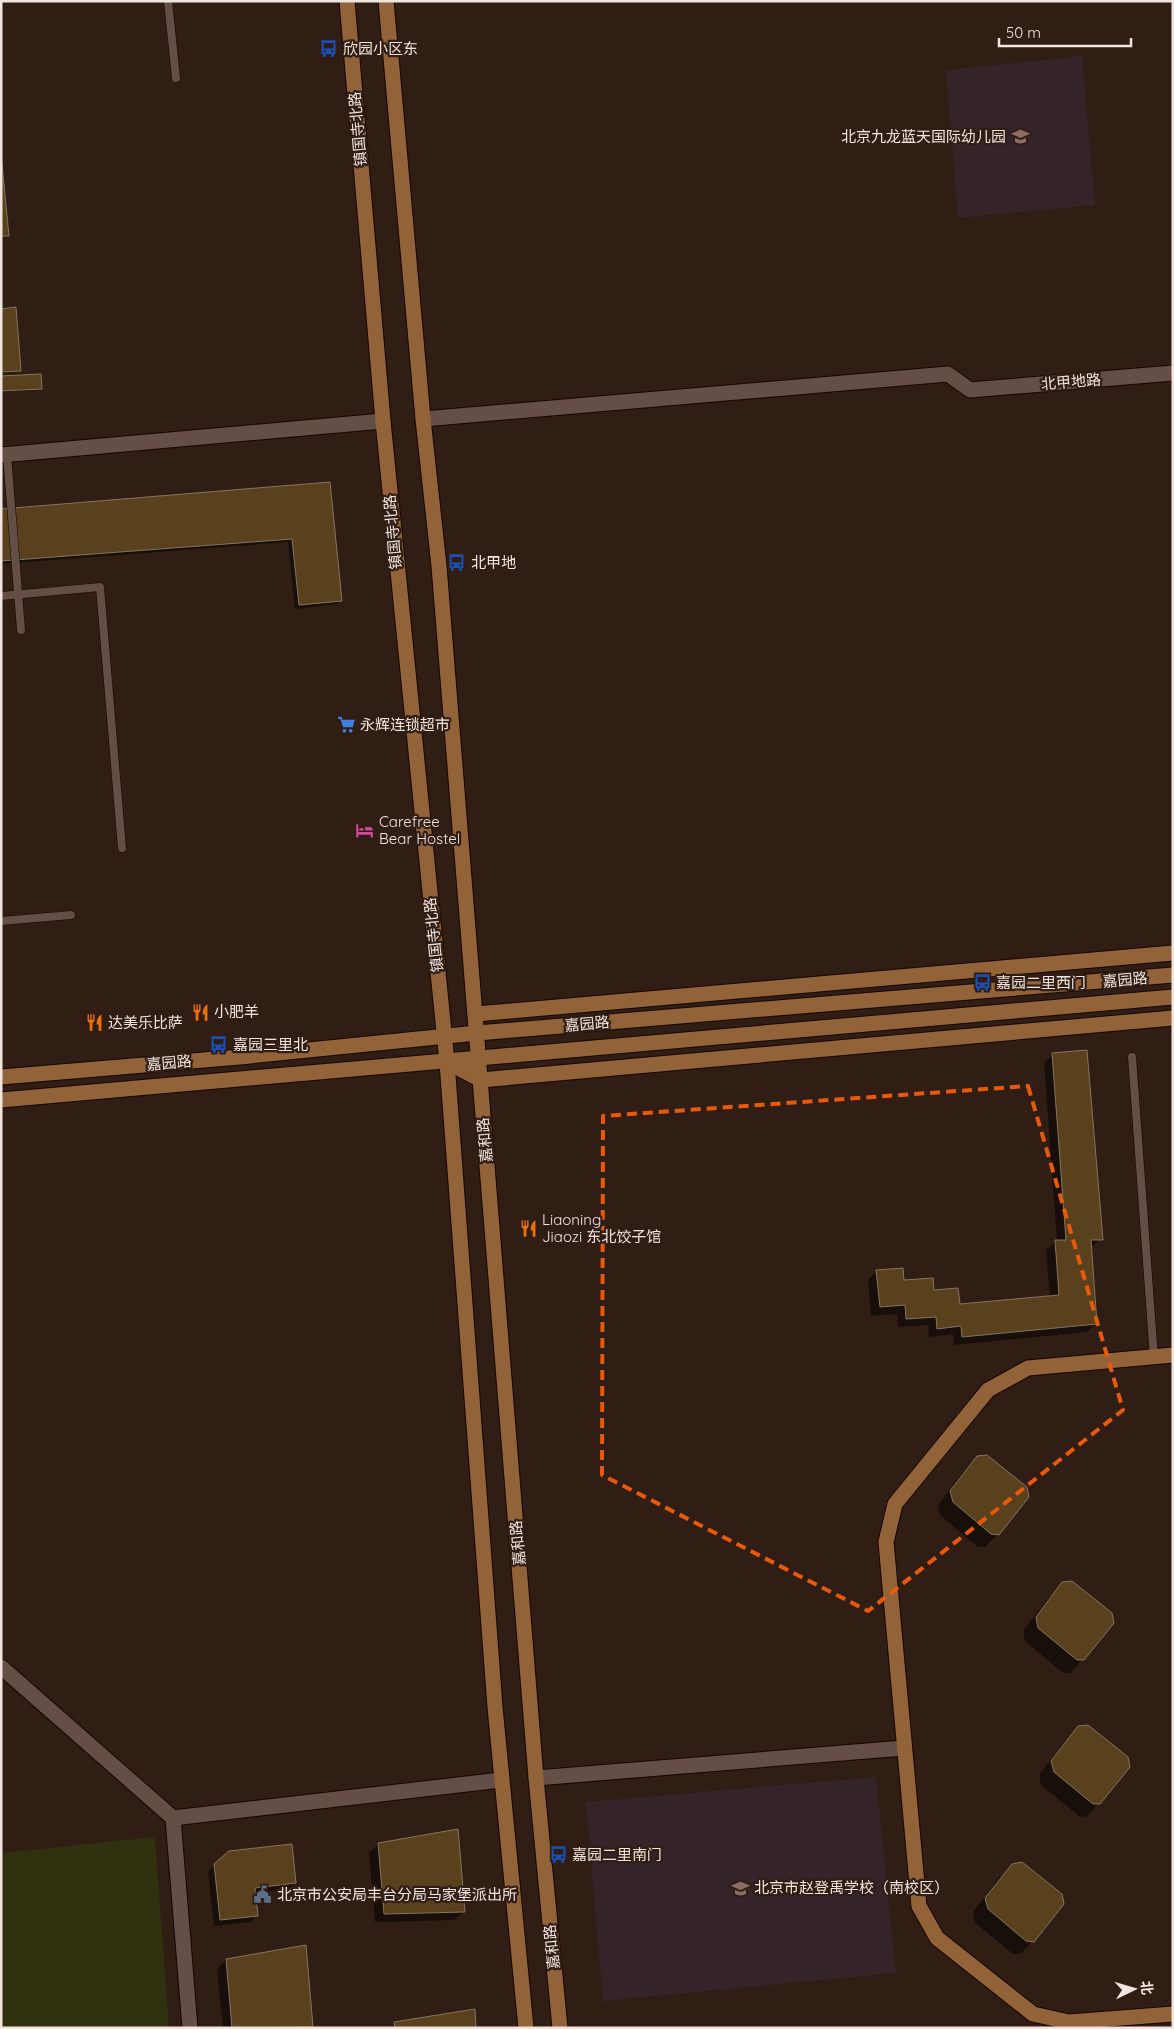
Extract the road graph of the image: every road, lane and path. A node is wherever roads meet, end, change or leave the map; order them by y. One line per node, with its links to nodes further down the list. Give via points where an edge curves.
1 (168, 1): 4 (lane)
2 (347, 1): 7 (street, 镇国寺北路)
3 (386, 1): 6 (street)
4 (176, 78)
5 (1173, 374): 6 (street, 北甲地路, via 970,390 948,374)
6 (423, 420): 18 (street)
7 (383, 421): 8 (street); 21 (street, 镇国寺北路)
8 (4, 455): 9 (lane)
9 (19, 595): 10 (lane); 11 (lane); 12 (lane, via 100,587)
10 (1, 596)
11 (21, 630)
12 (122, 848)
13 (71, 915): 14 (lane)
14 (1, 921)
15 (1173, 953): 18 (street)
16 (1173, 975): 20 (street, 嘉园路)
17 (1173, 997): 23 (street, 嘉园路)
18 (476, 1014): 20 (street)
19 (1173, 1018): 26 (street)
20 (477, 1033): 21 (street, 嘉园路); 23 (street)
21 (444, 1036): 24 (street, 镇国寺北路); 25 (street, 嘉园路)
22 (1132, 1057): 29 (lane)
23 (479, 1059): 24 (street, 嘉园路); 26 (street, 嘉和路)
24 (447, 1062): 26 (street); 27 (street, 嘉园路); 33 (street)
25 (1, 1077)
26 (480, 1080): 32 (street, 嘉和路)
27 (1, 1100)
28 (1173, 1356): 29 (street)
29 (1154, 1358): 31 (street, via 1028,1368 988,1390 895,1504 886,1542)
30 (1, 1667): 34 (street)
31 (904, 1748): 32 (street); 35 (street, via 919,1906 937,1938 1033,2014 1069,2022)
32 (536, 1778): 38 (street, 嘉和路)
33 (501, 1780): 34 (street); 37 (street)
34 (173, 1818): 36 (street)
35 (1173, 2014)
36 (190, 2028)
37 (526, 2028)
38 (560, 2028)

